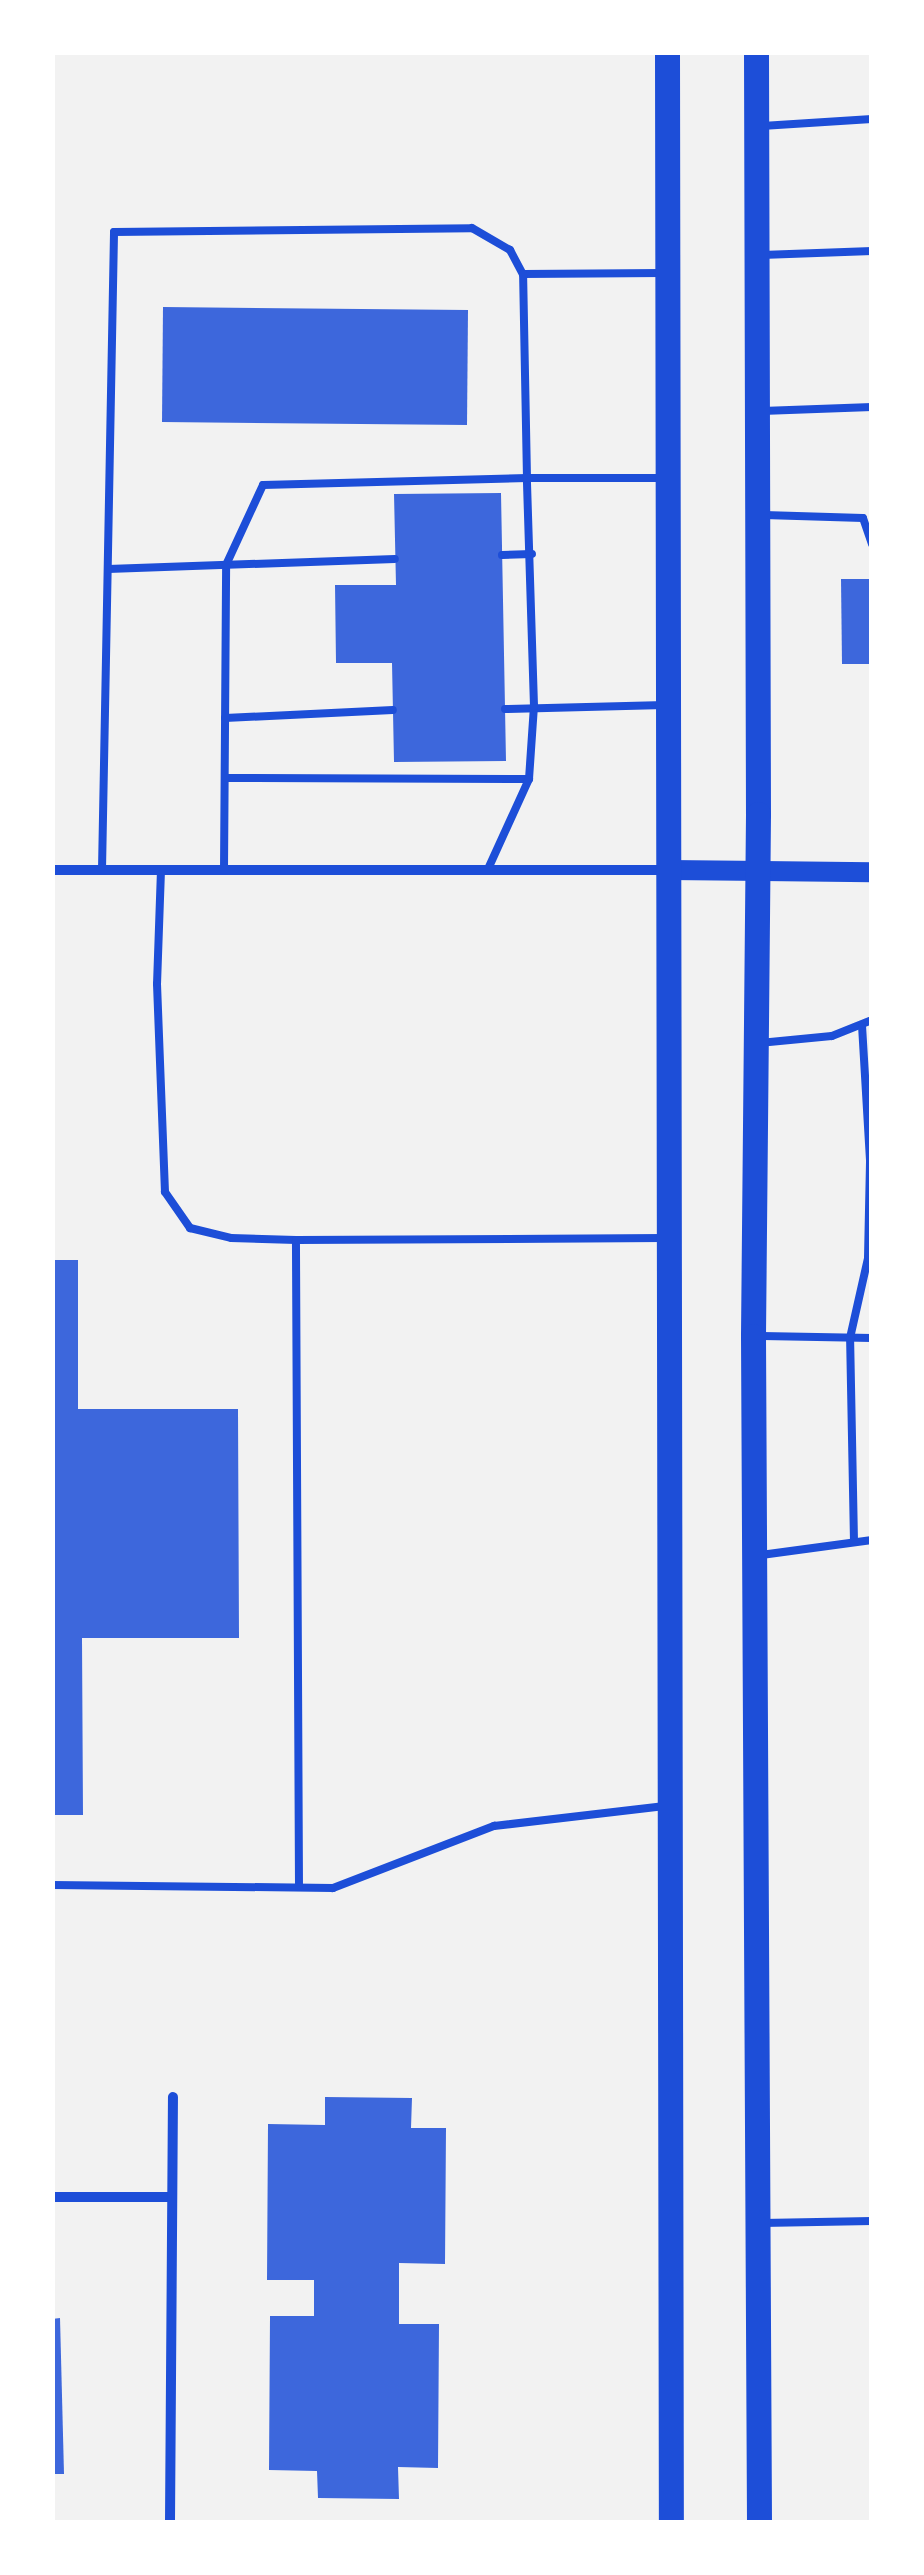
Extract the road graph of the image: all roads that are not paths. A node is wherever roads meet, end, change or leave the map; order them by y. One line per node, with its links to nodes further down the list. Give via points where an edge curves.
1 (667, 52): 7 (main road)
2 (756, 52): 4 (main road)
3 (872, 118): 4 (lane)
4 (756, 126): 6 (main road)
5 (872, 251): 6 (lane)
6 (756, 255): 10 (main road)
7 (668, 273): 8 (lane); 12 (main road)
8 (524, 274): 11 (lane); 19 (lane, via 510,250 472,228 114,232)
9 (872, 407): 10 (lane)
10 (756, 412): 13 (main road)
11 (528, 478): 12 (lane); 16 (lane); 18 (lane, via 264,485)
12 (668, 478): 20 (main road)
13 (756, 515): 14 (lane, via 863,518); 33 (main road)
14 (872, 544)
15 (502, 554): 16 (lane)
16 (532, 554): 21 (lane)
17 (396, 559): 18 (lane)
18 (226, 565): 19 (lane); 24 (lane)
19 (108, 569): 29 (lane)
20 (668, 704): 21 (lane); 32 (main road)
21 (534, 706): 22 (lane); 26 (lane)
22 (504, 708)
23 (393, 710): 24 (lane)
24 (225, 718): 25 (lane)
25 (225, 778): 26 (lane); 31 (lane)
26 (529, 779): 27 (lane)
27 (488, 868): 31 (street); 32 (street)
28 (52, 870): 29 (street)
29 (102, 870): 30 (street)
30 (161, 870): 31 (street); 39 (lane, via 157,984 164,1192 190,1228 230,1238)
31 (224, 870)
32 (669, 870): 33 (main road); 38 (main road)
33 (757, 871): 34 (main road); 37 (main road)
34 (872, 872)
35 (872, 1020): 36 (lane)
36 (862, 1027): 37 (lane); 41 (lane, via 868,1258)
37 (757, 1043): 40 (main road)
38 (669, 1238): 39 (lane); 46 (main road)
39 (296, 1240): 48 (lane)
40 (752, 1336): 41 (lane); 45 (main road)
41 (850, 1338): 42 (lane); 44 (lane)
42 (872, 1338)
43 (872, 1540): 44 (lane)
44 (854, 1542): 45 (lane)
45 (756, 1556): 53 (main road)
46 (670, 1806): 48 (lane, via 494,1826 333,1888); 55 (main road)
47 (52, 1885): 48 (lane)
48 (300, 1888)
49 (173, 2098): 50 (street)
50 (172, 2196): 51 (street); 54 (street)
51 (52, 2197)
52 (872, 2221): 53 (lane)
53 (759, 2223): 56 (main road)
54 (170, 2522)
55 (672, 2522)
56 (760, 2522)

